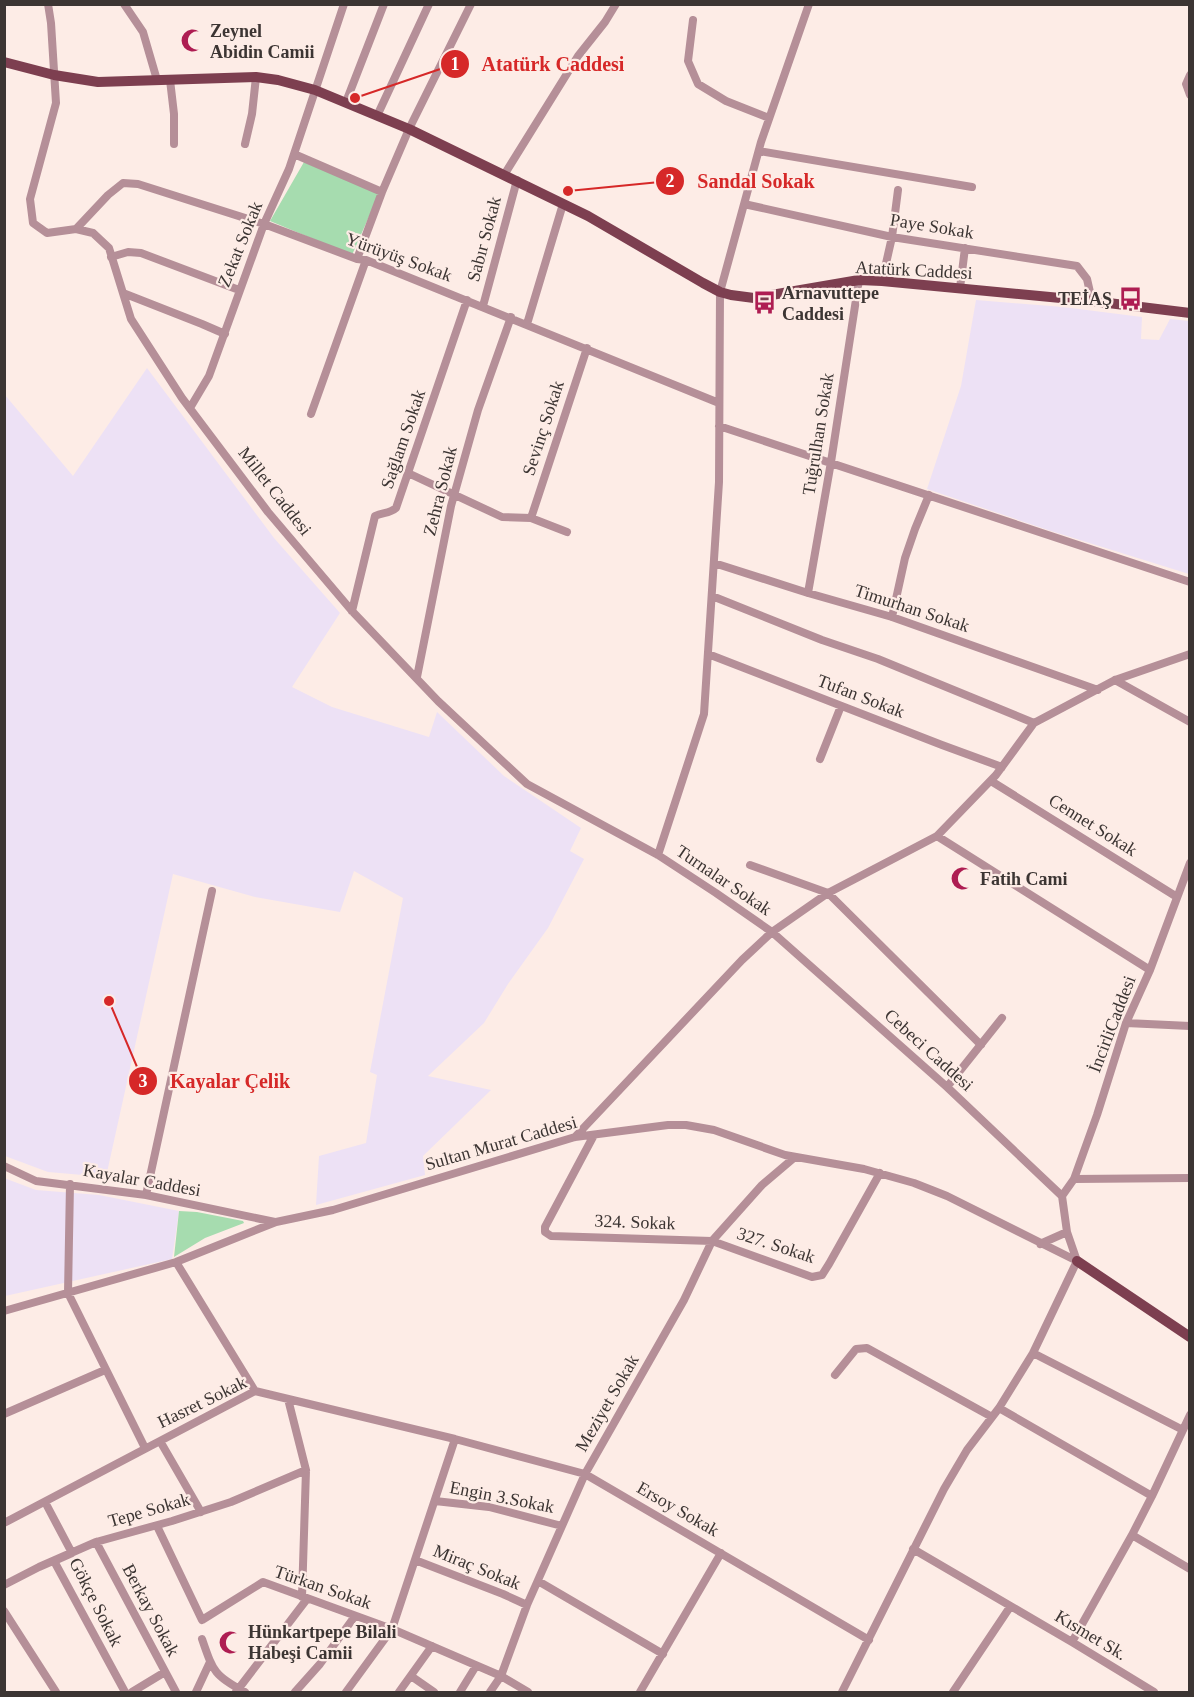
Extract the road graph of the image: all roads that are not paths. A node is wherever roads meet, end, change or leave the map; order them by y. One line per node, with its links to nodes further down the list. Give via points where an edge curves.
1 (48, 4): 11 (street)
2 (124, 4): 14 (street, via 143,32)
3 (344, 4): 16 (street, Zekat Sokak)
4 (384, 4): 18 (street)
5 (429, 4): 19 (street)
6 (471, 4): 21 (street)
7 (616, 4): 26 (street, via 578,56)
8 (809, 4): 20 (street)
9 (693, 20): 20 (street, via 688,61 698,84 726,101)
10 (4, 62): 11 (main road, Atatürk Caddesi)
11 (54, 75): 14 (main road, Atatürk Caddesi, via 98,81); 34 (street, via 56,103 30,199 33,223 47,233)
12 (1190, 75): 17 (street, via 1186,84)
13 (256, 77): 15 (main road, Atatürk Caddesi); 16 (main road, Atatürk Caddesi); 23 (street)
14 (157, 80): 15 (main road, Atatürk Caddesi)
15 (171, 80): 22 (street)
16 (315, 90): 18 (main road, Atatürk Caddesi); 25 (street, Zekat Sokak)
17 (1190, 95)
18 (346, 102): 19 (main road, Atatürk Caddesi)
19 (377, 116): 21 (main road, Atatürk Caddesi)
20 (770, 118): 24 (street)
21 (409, 129): 26 (main road, Atatürk Caddesi); 30 (street)
22 (174, 144)
23 (245, 144)
24 (759, 151): 28 (street); 32 (street)
25 (294, 154): 30 (street); 33 (street, Zekat Sokak)
26 (504, 175): 27 (main road, Atatürk Caddesi)
27 (517, 180): 31 (main road, Atatürk Caddesi); 47 (street, Sabır Sokak)
28 (972, 187)
29 (898, 190): 35 (street)
30 (382, 192): 38 (street)
31 (563, 204): 43 (main road, Atatürk Caddesi); 50 (street)
32 (744, 204): 35 (street, Paye Sokak); 43 (street)
33 (264, 224): 34 (street, Yürüyüş Sokak, via 138,184 123,183); 38 (street, Yürüyüş Sokak); 42 (street, Zekat Sokak)
34 (76, 229): 37 (street, Millet Caddesi, via 93,233 109,248)
35 (892, 237): 36 (street, Paye Sokak); 40 (street)
36 (964, 248): 41 (street); 46 (street, Paye Sokak, via 1077,266 1087,279)
37 (111, 257): 42 (street, via 141,253); 44 (street, Millet Caddesi)
38 (362, 260): 45 (street, Yürüyüş Sokak); 55 (street)
39 (859, 280): 40 (main road, Atatürk Caddesi); 43 (main road, Atatürk Caddesi, via 754,298); 57 (street, Tuğrulhan Sokak)
40 (882, 281): 41 (main road, Atatürk Caddesi)
41 (960, 288): 46 (main road, Atatürk Caddesi)
42 (239, 290): 51 (street, Zekat Sokak)
43 (720, 292): 53 (street)
44 (123, 293): 51 (street); 54 (street, Millet Caddesi, via 131,319)
45 (467, 300): 47 (street, Yürüyüş Sokak); 58 (street, Sağlam Sokak)
46 (1092, 301): 48 (main road, Atatürk Caddesi)
47 (483, 306): 49 (street, Yürüyüş Sokak)
48 (1190, 313)
49 (511, 317): 50 (street, Yürüyüş Sokak); 60 (street, Zehra Sokak, via 478,410)
50 (527, 324): 52 (street, Yürüyüş Sokak)
51 (225, 334): 54 (street, Zekat Sokak, via 209,375)
52 (587, 348): 53 (street, Yürüyüş Sokak); 61 (street, Sevinç Sokak)
53 (719, 403): 56 (street)
54 (190, 408): 67 (street, Millet Caddesi, via 268,512)
55 (311, 414)
56 (719, 426): 57 (street); 63 (street)
57 (831, 462): 59 (street); 65 (street, Tuğrulhan Sokak)
58 (408, 474): 60 (street); 67 (street, Sağlam Sokak, via 396,508 375,516)
59 (929, 495): 64 (street); 68 (street, via 905,558)
60 (454, 496): 61 (street, via 502,517); 71 (street, Zehra Sokak)
61 (531, 518): 62 (street)
62 (567, 532)
63 (714, 563): 65 (street, Timurhan Sokak); 66 (street)
64 (1190, 582)
65 (808, 593): 68 (street, Timurhan Sokak)
66 (712, 596): 69 (street); 76 (street)
67 (352, 611): 71 (street, Millet Caddesi)
68 (892, 617): 73 (street, Timurhan Sokak)
69 (708, 654): 74 (street, Tufan Sokak); 81 (street, via 704,714)
70 (1190, 654): 72 (street)
71 (417, 677): 81 (street, Millet Caddesi, via 527,784)
72 (1115, 680): 73 (street); 75 (street)
73 (1098, 690): 76 (street)
74 (841, 706): 77 (street); 78 (street, Tufan Sokak)
75 (1190, 722)
76 (1034, 723): 78 (street)
77 (820, 759)
78 (1002, 767): 79 (street)
79 (991, 781): 80 (street); 87 (street, Cennet Sokak)
80 (937, 836): 86 (street); 89 (street)
81 (658, 855): 88 (street, Turnalar Sokak)
82 (1190, 862): 84 (street, İncirliCaddesi)
83 (750, 865): 86 (street)
84 (1186, 885): 87 (street, İncirliCaddesi)
85 (212, 891): 103 (street)
86 (828, 893): 88 (street); 93 (street)
87 (1177, 897): 89 (street, İncirliCaddesi)
88 (772, 932): 94 (street, Cebeci Caddesi); 96 (street)
89 (1150, 970): 91 (street, İncirliCaddesi)
90 (1002, 1018): 93 (street)
91 (1126, 1023): 92 (street); 101 (street, İncirliCaddesi)
92 (1190, 1026)
93 (981, 1045): 94 (street)
94 (947, 1087): 104 (street, Cebeci Caddesi)
95 (594, 1135): 96 (street, Sultan Murat Caddesi); 97 (street, Sultan Murat Caddesi, via 686,1125 714,1130); 107 (street, 324. Sokak, via 545,1232 558,1238)
96 (575, 1137): 105 (street, Sultan Murat Caddesi, via 333,1210)
97 (795, 1157): 99 (street, Sultan Murat Caddesi); 107 (street, Meziyet Sokak, via 762,1185)
98 (4, 1166): 102 (street, Kayalar Caddesi, via 36,1181)
99 (880, 1173): 107 (street, 327. Sokak, via 822,1275 812,1277); 108 (street, Sultan Murat Caddesi, via 947,1196)
100 (1190, 1178): 101 (street)
101 (1074, 1179): 104 (street, İncirliCaddesi)
102 (70, 1184): 103 (street, Kayalar Caddesi); 111 (street)
103 (146, 1195): 105 (street, Kayalar Caddesi)
104 (1062, 1196): 106 (street)
105 (276, 1222): 110 (street, Sultan Murat Caddesi)
106 (1067, 1232): 108 (street); 109 (street)
107 (712, 1241): 128 (street, Meziyet Sokak, via 684,1300)
108 (1040, 1244): 109 (street, Sultan Murat Caddesi)
109 (1077, 1261): 113 (main road); 114 (street)
110 (176, 1262): 111 (street, Sultan Murat Caddesi); 117 (street)
111 (68, 1293): 112 (street, Sultan Murat Caddesi); 115 (street)
112 (4, 1311)
113 (1190, 1337)
114 (1033, 1353): 119 (street); 123 (street)
115 (105, 1370): 120 (street); 126 (street)
116 (835, 1375): 122 (street, via 856,1349 867,1348)
117 (255, 1391): 118 (street, Hasret Sokak); 125 (street, Hasret Sokak)
118 (288, 1399): 124 (street, Hasret Sokak); 127 (street)
119 (999, 1408): 122 (street); 129 (street)
120 (4, 1414)
121 (1190, 1415): 123 (street)
122 (992, 1417): 138 (street, via 967,1450)
123 (1183, 1430): 129 (street)
124 (455, 1439): 128 (street, Ersoy Sokak); 130 (street, Engin 3.Sokak)
125 (160, 1441): 126 (street, Hasret Sokak); 132 (street)
126 (145, 1448): 131 (street, Hasret Sokak)
127 (306, 1470): 132 (street, Tepe Sokak); 145 (street)
128 (585, 1474): 135 (street, Meziyet Sokak); 139 (street, Ersoy Sokak)
129 (1152, 1496): 136 (street)
130 (435, 1501): 135 (street, Engin 3.Sokak, via 489,1507); 140 (street, Engin 3.Sokak)
131 (45, 1502): 133 (street, Hasret Sokak); 141 (street, Gökçe Sokak, via 72,1553)
132 (201, 1512): 134 (street, Tepe Sokak)
133 (4, 1523)
134 (156, 1526): 137 (street, Tepe Sokak); 145 (street, Türkan Sokak, via 202,1620 263,1582)
135 (562, 1526): 143 (street, Meziyet Sokak)
136 (1132, 1535): 142 (street); 153 (street)
137 (96, 1542): 141 (street, Tepe Sokak); 158 (street, Berkay Sokak)
138 (913, 1549): 147 (street, Kısmet Sk.); 152 (street)
139 (721, 1553): 152 (street, Ersoy Sokak); 155 (street)
140 (415, 1560): 146 (street, Miraç Sokak); 150 (street, Engin 3.Sokak)
141 (54, 1561): 144 (street, Tepe Sokak); 163 (street, Gökçe Sokak)
142 (1190, 1569)
143 (538, 1581): 146 (street, Meziyet Sokak); 155 (street)
144 (4, 1585)
145 (305, 1598): 149 (street, Türkan Sokak); 161 (street)
146 (527, 1605): 160 (street, Meziyet Sokak)
147 (1010, 1607): 153 (street, Kısmet Sk.); 175 (street)
148 (4, 1611): 162 (street)
149 (355, 1616): 150 (street, Türkan Sokak); 166 (street)
150 (392, 1629): 154 (street, Türkan Sokak); 167 (street, Engin 3.Sokak)
151 (202, 1639): 156 (street)
152 (869, 1640): 174 (street)
153 (1072, 1642): 176 (street, Kısmet Sk.)
154 (432, 1646): 157 (street, Türkan Sokak); 159 (street)
155 (663, 1654): 173 (street)
156 (210, 1662): 161 (street); 165 (street)
157 (476, 1666): 160 (street, Türkan Sokak); 170 (street)
158 (165, 1672): 163 (street); 164 (street, Berkay Sokak)
159 (411, 1676): 168 (street); 169 (street)
160 (501, 1676): 171 (street, Meziyet Sokak); 172 (street, Türkan Sokak)
161 (240, 1691)
162 (56, 1692)
163 (126, 1692)
164 (177, 1692)
165 (196, 1692)
166 (295, 1692)
167 (346, 1692)
168 (399, 1692)
169 (434, 1692)
170 (460, 1692)
171 (490, 1692)
172 (528, 1692)
173 (640, 1692)
174 (842, 1692)
175 (953, 1692)
176 (1154, 1692)

